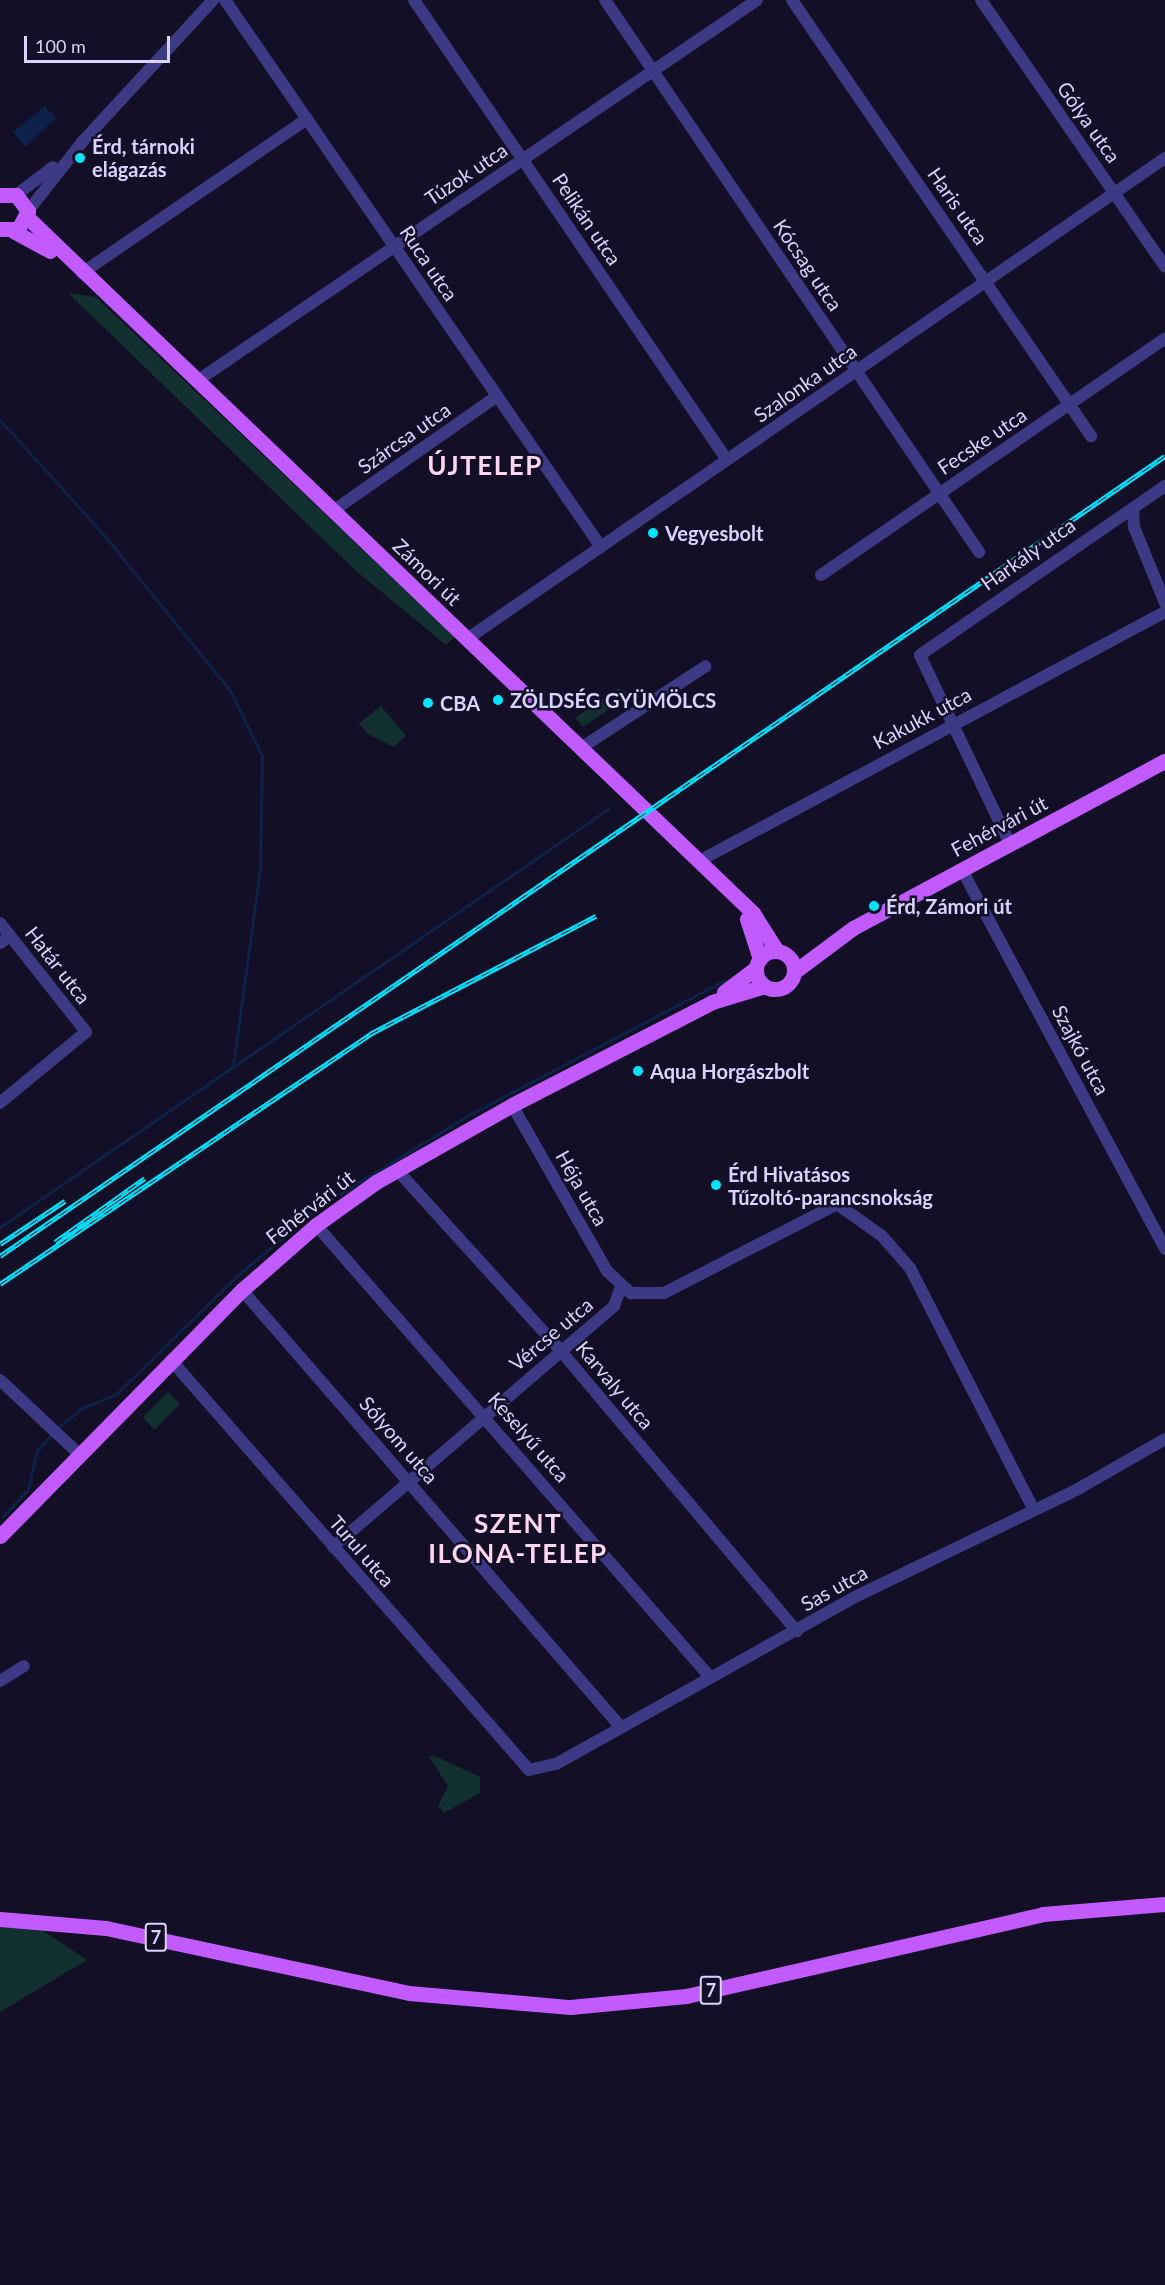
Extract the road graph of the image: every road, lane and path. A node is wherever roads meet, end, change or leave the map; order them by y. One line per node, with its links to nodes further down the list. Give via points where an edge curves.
1 (213, 0): 10 (street)
2 (225, 0): 9 (street, Ruca utca)
3 (414, 0): 12 (street, Pelikán utca)
4 (605, 0): 8 (street, Kócsag utca)
5 (757, 0): 8 (street, Túzok utca)
6 (792, 0): 20 (street, Haris utca)
7 (981, 0): 14 (street, Gólya utca)
8 (654, 71): 12 (street, Túzok utca); 22 (street, Kócsag utca)
9 (307, 119): 17 (street, Ruca utca); 19 (street)
10 (83, 141): 13 (street); 15 (street)
11 (1165, 158): 14 (street, Szalonka utca)
12 (523, 159): 17 (street, Túzok utca); 27 (street, Pelikán utca)
13 (6, 193): 15 (main road, Zámori út)
14 (1114, 193): 18 (street, Gólya utca); 20 (street, Szalonka utca)
15 (27, 214): 16 (main road); 19 (main road, Zámori út)
16 (4, 231): 19 (main road, Zámori út)
17 (394, 246): 23 (street, Túzok utca); 24 (street, Ruca utca)
18 (1165, 267)
19 (82, 273): 23 (main road, Zámori út)
20 (986, 281): 22 (street, Szalonka utca); 25 (street, Haris utca)
21 (1165, 339): 25 (street, Fecske utca)
22 (855, 372): 27 (street, Szalonka utca); 29 (street, Kócsag utca)
23 (197, 381): 31 (main road, Zámori út)
24 (497, 396): 31 (street, Szárcsa utca); 32 (street, Ruca utca)
25 (1071, 404): 26 (street, Haris utca); 29 (street, Fecske utca)
26 (1091, 436)
27 (728, 460): 32 (street, Szalonka utca)
28 (1165, 486): 30 (street, Harkály utca)
29 (941, 492): 33 (street, Kócsag utca); 34 (street, Fecske utca)
30 (1134, 508): 35 (street, via 1134,527); 39 (street, Harkály utca, via 923,650 919,661)
31 (333, 511): 37 (main road, Zámori út)
32 (601, 547): 37 (street, Szalonka utca)
33 (979, 552)
34 (821, 574)
35 (1165, 603)
36 (1165, 612): 39 (street, Kakukk utca)
37 (467, 639): 40 (main road, Zámori út)
38 (706, 666): 40 (street)
39 (950, 724): 42 (street); 43 (street, Kakukk utca)
40 (581, 748): 43 (main road, Zámori út)
41 (1165, 761): 42 (main road, Fehérvári út)
42 (1010, 844): 44 (main road, Fehérvári út)
43 (699, 861): 45 (main road, Zámori út)
44 (962, 870): 47 (main road, Fehérvári út); 58 (street, Szajkó utca)
45 (741, 902): 49 (main road, Zámori út); 50 (main road, Zámori út)
46 (0, 923): 48 (street, Határ utca)
47 (853, 928): 49 (main road, Fehérvári út); 51 (main road, Fehérvári út)
48 (5, 939): 54 (street, Határ utca, via 86,1032)
49 (782, 953): 50 (main road, Fehérvári út); 51 (main road, Zámori út)
50 (758, 964): 52 (main road, Zámori út); 53 (main road, Fehérvári út)
51 (794, 972): 52 (main road, Fehérvári út, via 783,987)
52 (765, 986): 53 (main road, Fehérvári út)
53 (712, 1002): 55 (main road, Fehérvári út)
54 (0, 1103)
55 (512, 1105): 56 (main road, Fehérvári út); 59 (street, Héja utca)
56 (397, 1170): 57 (main road, Fehérvári út); 61 (street, Karvaly utca)
57 (316, 1225): 60 (main road, Fehérvári út); 64 (street, Keselyű utca)
58 (1165, 1249)
59 (621, 1287): 61 (street, Vércse utca, via 614,1306); 68 (street, via 642,1296 664,1293 837,1204 906,1262)
60 (242, 1290): 62 (main road, Fehérvári út); 67 (street, Sólyom utca)
61 (560, 1350): 64 (street, Vércse utca); 71 (street, Karvaly utca)
62 (171, 1360): 66 (main road, Fehérvári út); 70 (street, Turul utca)
63 (0, 1380): 66 (street)
64 (486, 1416): 67 (street, Vércse utca); 73 (street, Keselyű utca)
65 (1165, 1439): 68 (street, Sas utca)
66 (79, 1454): 69 (main road, Fehérvári út)
67 (409, 1481): 70 (street, Vércse utca); 75 (street, Sólyom utca)
68 (1034, 1510): 71 (street, Sas utca)
69 (2, 1528)
70 (333, 1547): 76 (street, Turul utca)
71 (797, 1631): 73 (street, Sas utca)
72 (24, 1666): 74 (street)
73 (710, 1677): 75 (street, Sas utca)
74 (0, 1681)
75 (620, 1726): 76 (street, Sas utca, via 556,1764)
76 (524, 1769)
77 (1165, 1904): 78 (main road, 7, via 1043,1914 687,1996 570,2007 409,1993 106,1928)
78 (0, 1919)

